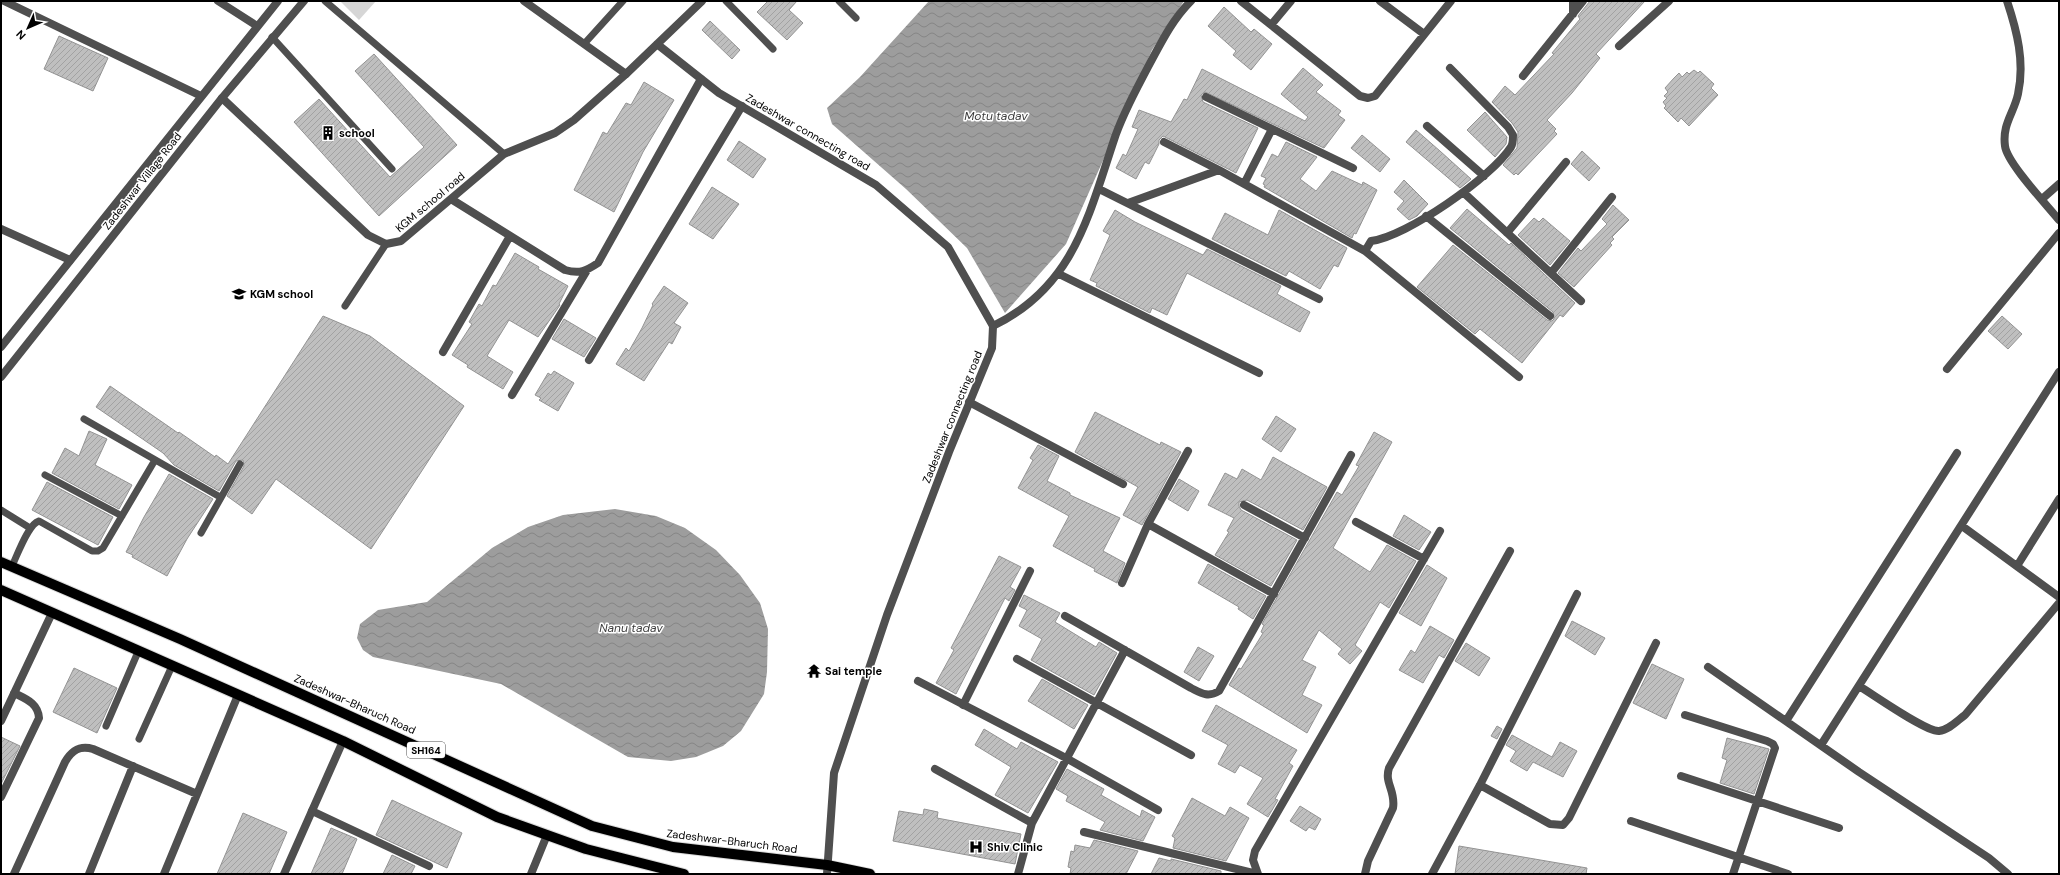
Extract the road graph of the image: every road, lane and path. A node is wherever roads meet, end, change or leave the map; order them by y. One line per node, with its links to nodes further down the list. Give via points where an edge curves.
1 (4, 1): 34 (street)
2 (218, 1): 23 (street)
3 (278, 1): 23 (street)
4 (304, 1): 25 (street, Zadeshwar Village Road)
5 (325, 1): 41 (lane)
6 (524, 1): 26 (street)
7 (623, 1): 26 (lane)
8 (702, 1): 27 (street, KGM school road)
9 (726, 1): 29 (lane)
10 (839, 1): 21 (lane)
11 (1191, 1): 49 (street, via 1178,14 1135,91 1114,139)
12 (1241, 1): 22 (street)
13 (1291, 1): 22 (street)
14 (1380, 1): 24 (street)
15 (1451, 1): 24 (street)
16 (1573, 1): 20 (street)
17 (1583, 1): 20 (street)
18 (1669, 1): 28 (street)
19 (2007, 1): 53 (street, via 2016,28 2021,62 2018,94 2006,123 2005,147 2011,160)
20 (1573, 14): 32 (street)
21 (856, 18)
22 (1271, 25): 24 (street, via 1360,96 1368,98 1375,96)
23 (257, 26): 34 (street)
24 (1424, 34)
25 (272, 37): 36 (street, Zadeshwar Village Road); 44 (lane)
26 (584, 44): 31 (street)
27 (657, 44): 31 (street, KGM school road); 33 (street, Zadeshwar connecting road)
28 (1619, 46)
29 (773, 49)
30 (1450, 68): 46 (street, via 1497,114 1514,135 1512,146)
31 (626, 74): 41 (street, KGM school road, via 574,120 554,133)
32 (1523, 76)
33 (701, 79): 37 (street, Zadeshwar connecting road); 64 (street, via 598,263)
34 (201, 96): 63 (street)
35 (1206, 97): 39 (street)
36 (222, 98): 61 (street, via 368,235); 78 (street, Zadeshwar Village Road)
37 (742, 106): 71 (street, Zadeshwar connecting road, via 876,185 948,247); 74 (street)
38 (1427, 126): 46 (street)
39 (1272, 129): 43 (street); 47 (street)
40 (1164, 142): 45 (street)
41 (504, 154): 52 (street, KGM school road)
42 (1566, 162): 58 (street)
43 (1353, 168)
44 (392, 169)
45 (1219, 170): 47 (street); 54 (street)
46 (1484, 176): 50 (street)
47 (1244, 184): 62 (street)
48 (2059, 184): 53 (street)
49 (1099, 189): 54 (street); 66 (street, via 1088,219)
50 (1464, 193): 55 (street); 58 (street)
51 (1612, 197): 65 (street)
52 (451, 199): 60 (street); 61 (street, KGM school road, via 400,241)
53 (2042, 199): 56 (street)
54 (1128, 204): 67 (street)
55 (1426, 216): 62 (street, via 1392,236 1371,241); 70 (street)
56 (2059, 220)
57 (1, 229): 63 (street)
58 (1507, 233): 65 (street)
59 (2059, 233): 75 (street)
60 (510, 236): 64 (street, via 565,270 574,273); 73 (street)
61 (386, 244): 69 (lane)
62 (1365, 251): 79 (street)
63 (70, 260): 72 (street)
64 (586, 272): 80 (street)
65 (1551, 273): 68 (street)
66 (1059, 274): 71 (street, via 1036,300 1014,316); 77 (street)
67 (1319, 299)
68 (1581, 301)
69 (345, 306)
70 (1550, 316)
71 (993, 326): 81 (street, Zadeshwar connecting road, via 992,348)
72 (1, 347)
73 (443, 352)
74 (589, 360)
75 (1947, 369)
76 (2059, 372): 97 (street)
77 (1259, 373)
78 (1, 377)
79 (1519, 377)
80 (512, 395)
81 (969, 402): 89 (street); 153 (street, Zadeshwar connecting road, via 887,615 834,773)
82 (84, 419): 86 (lane)
83 (1188, 451): 96 (street)
84 (1957, 453): 130 (street)
85 (1351, 456): 101 (street)
86 (154, 460): 90 (lane); 94 (lane)
87 (240, 464): 90 (lane)
88 (45, 474): 94 (lane)
89 (1123, 484)
90 (220, 497): 100 (lane)
91 (2059, 499): 106 (street)
92 (1244, 505): 101 (street)
93 (1, 510): 98 (lane)
94 (122, 516): 98 (lane, via 103,548 98,551 45,523 35,522)
95 (1356, 522): 103 (street)
96 (1148, 524): 108 (street); 110 (street)
97 (1962, 526): 106 (street); 123 (street)
98 (30, 528): 105 (lane)
99 (1440, 531): 103 (street)
100 (201, 533)
101 (1305, 538): 110 (street)
102 (1510, 551): 163 (street, via 1389,768 1387,775 1395,799 1368,860)
103 (1424, 559): 162 (street, via 1255,850 1253,860)
104 (1, 562): 105 (main road, Zadeshwar-Bharuch Road / SH164)
105 (12, 566): 153 (main road, Zadeshwar-Bharuch Road / SH164, via 245,668 592,826 672,847)
106 (2017, 566): 112 (street)
107 (1030, 571): 127 (street)
108 (1122, 583)
109 (1, 590): 114 (main road, SH164)
110 (1274, 594): 117 (street, via 1219,691 1213,695 1206,695 1191,688)
111 (1577, 594): 140 (street)
112 (2059, 597)
113 (2059, 603): 123 (street, via 1965,715 1939,731 1926,727)
114 (52, 613): 118 (main road, SH164); 124 (street)
115 (1065, 616): 117 (street)
116 (1656, 643): 140 (street, via 1569,818 1563,825 1550,824)
117 (1125, 650): 126 (street)
118 (138, 652): 120 (main road, SH164); 131 (lane)
119 (1017, 659): 126 (street)
120 (172, 666): 125 (main road, SH164); 132 (lane)
121 (1708, 667): 130 (street)
122 (918, 681): 127 (street)
123 (1859, 686): 134 (street)
124 (14, 693): 129 (street); 142 (street, via 32,702 39,710 39,718)
125 (238, 695): 133 (main road, SH164); 141 (street)
126 (1095, 702): 135 (street); 136 (street)
127 (963, 705): 136 (street)
128 (1685, 715): 143 (street, via 1773,744 1775,748)
129 (1, 721)
130 (1786, 721): 134 (street)
131 (106, 726)
132 (139, 739)
133 (343, 741): 145 (street); 150 (main road, SH164, via 497,817)
134 (1821, 745): 167 (street, via 1989,858)
135 (1191, 755)
136 (1066, 758): 144 (street); 147 (street)
137 (133, 766): 141 (street); 154 (street, via 84,746 70,754); 155 (street)
138 (936, 768): 147 (street)
139 (1681, 776): 143 (street)
140 (1480, 785): 164 (street)
141 (197, 794): 156 (street)
142 (1, 797)
143 (1758, 801): 148 (street); 151 (street)
144 (1158, 810)
145 (312, 812): 152 (street); 157 (street)
146 (1631, 821): 151 (street)
147 (1032, 823): 161 (street)
148 (1839, 828)
149 (1084, 832): 162 (street)
150 (547, 835): 158 (street); 159 (main road, SH164, via 586,849)
151 (1738, 858): 165 (street); 166 (street)
152 (429, 866)
153 (827, 870): 160 (main road, Zadeshwar-Bharuch Road / SH164)
154 (14, 874)
155 (89, 874)
156 (164, 874)
157 (284, 874)
158 (531, 874)
159 (684, 874)
160 (870, 874)
161 (1018, 874)
162 (1258, 874)
163 (1365, 874)
164 (1432, 874)
165 (1733, 874)
166 (1788, 874)
167 (2008, 874)

